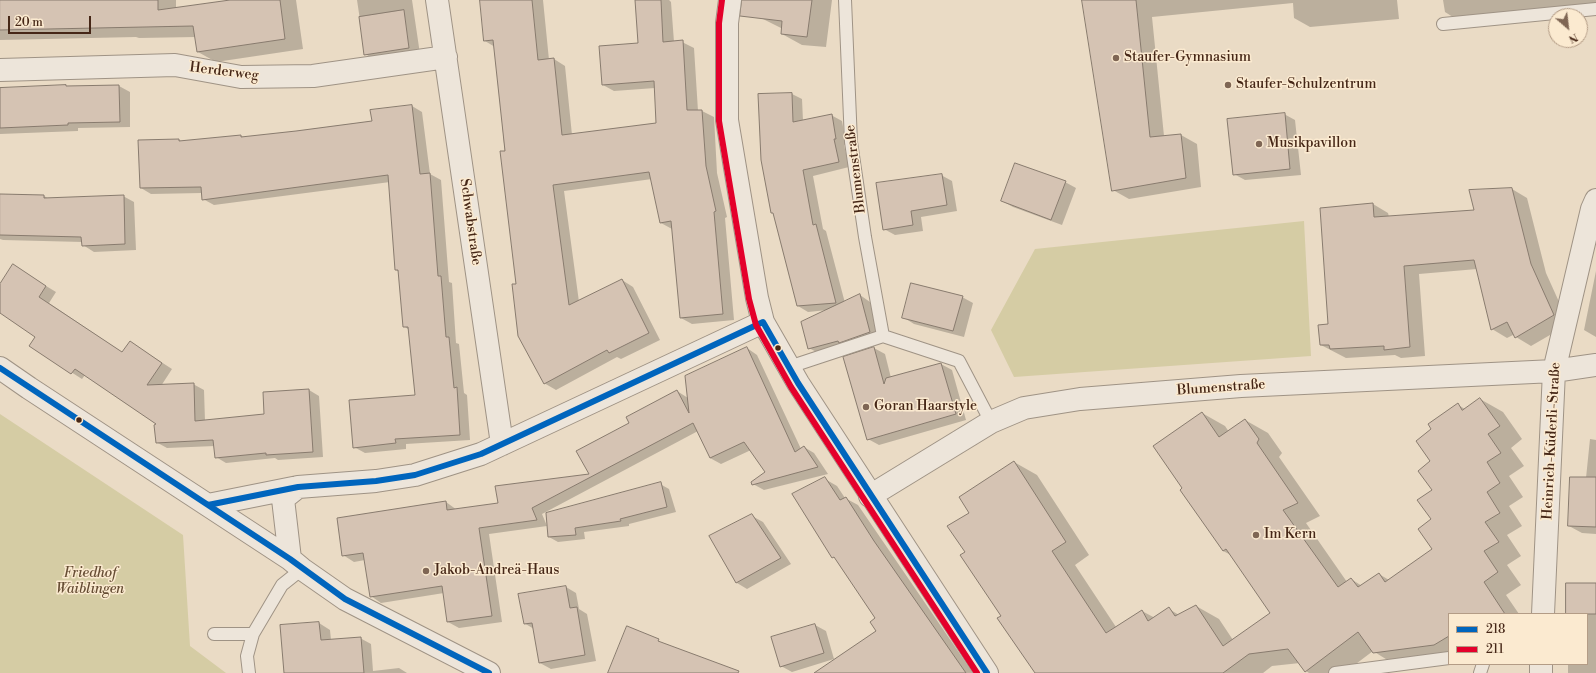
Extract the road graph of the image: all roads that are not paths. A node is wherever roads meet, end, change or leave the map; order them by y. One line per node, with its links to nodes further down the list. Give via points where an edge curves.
1 (437, 0): 6 (street, Schwabstraße)
2 (730, 0): 9 (street, via 727,23 727,120)
3 (845, 0): 10 (lane, Blumenstraße, via 851,142 864,237)
4 (1596, 9): 5 (lane)
5 (1443, 24)
6 (446, 57): 7 (street, Herderweg, via 313,76 241,77 175,65); 16 (street, Schwabstraße)
7 (0, 70)
8 (1596, 200): 14 (street, Heinrich-Küderli-Straße)
9 (763, 322): 12 (street); 16 (street)
10 (882, 336): 12 (lane); 15 (lane, via 960,361)
11 (1596, 365): 14 (street, Blumenstraße)
12 (789, 366): 18 (street)
13 (0, 368): 19 (street)
14 (1554, 371): 15 (street, Blumenstraße, via 1241,386 1080,399 1024,408); 21 (street, Heinrich-Küderli-Straße)
15 (991, 422): 18 (street, Blumenstraße)
16 (502, 444): 17 (street, via 481,454 415,475)
17 (298, 487): 19 (street); 20 (street, via 283,499)
18 (870, 496): 27 (street)
19 (208, 505): 20 (street)
20 (296, 564): 23 (lane); 26 (street, via 345,599)
21 (1543, 613)
22 (214, 634): 23 (lane)
23 (253, 634): 25 (lane, via 247,656)
24 (1448, 658): 28 (lane)
25 (249, 673)
26 (489, 673)
27 (987, 673)
28 (1335, 673)

